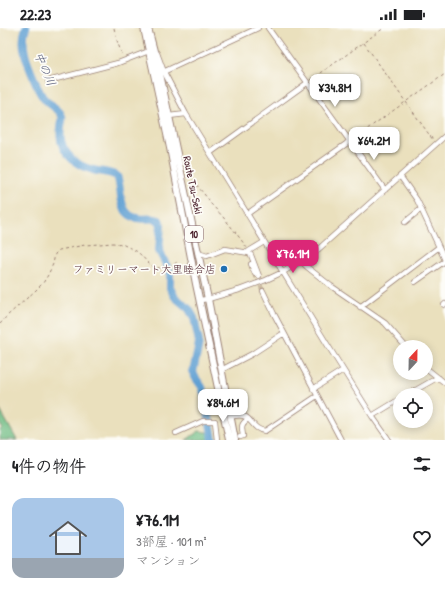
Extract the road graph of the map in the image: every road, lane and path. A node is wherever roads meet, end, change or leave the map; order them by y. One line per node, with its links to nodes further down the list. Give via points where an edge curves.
1 (114, 28): 9 (path)
2 (144, 28): 8 (main road, Route Tsu-Seki / 10)
3 (148, 28): 10 (main road, Route Tsu-Seki / 10)
4 (258, 28): 10 (street)
5 (268, 28): 13 (street)
6 (384, 28): 7 (path)
7 (364, 42): 13 (path); 14 (path)
8 (149, 52): 9 (street); 10 (main road, Route Tsu-Seki / 10)
9 (124, 61): 12 (street)
10 (160, 74): 15 (street); 16 (main road, Route Tsu-Seki / 10); 39 (main road, Route Tsu-Seki / 10)
11 (445, 74): 14 (path)
12 (48, 81)
13 (307, 83): 18 (street); 20 (street)
14 (406, 101): 18 (path); 19 (path)
15 (186, 114): 16 (street); 20 (street)
16 (169, 116): 30 (main road, Route Tsu-Seki / 10)
17 (445, 136): 19 (street)
18 (349, 141): 23 (street); 25 (street)
19 (436, 144): 22 (street)
20 (210, 154): 25 (street)
21 (185, 168): 29 (path, via 209,202 232,227)
22 (400, 176): 23 (street); 24 (street)
23 (385, 190): 32 (street, via 313,254)
24 (421, 209): 26 (street); 28 (street)
25 (247, 214): 27 (street)
26 (405, 222)
27 (264, 242): 29 (street); 34 (street)
28 (439, 247): 31 (street); 40 (street)
29 (248, 252): 30 (street, via 225,249 207,256); 35 (street)
30 (198, 253): 38 (main road, Route Tsu-Seki / 10)
31 (445, 260): 36 (street)
32 (301, 261): 34 (street); 40 (street, via 322,280)
33 (177, 262): 41 (path, via 167,269 162,269 150,265 138,252 122,244 113,243 59,250 43,283)
34 (283, 272): 38 (street, via 239,290); 45 (street)
35 (257, 275)
36 (415, 282)
37 (261, 291): 42 (street)
38 (208, 299): 39 (street); 57 (main road, Route Tsu-Seki / 10)
39 (200, 300): 59 (main road, Route Tsu-Seki / 10)
40 (360, 307): 43 (street, via 385,323)
41 (0, 324)
42 (284, 333): 44 (street); 50 (street)
43 (400, 340)
44 (225, 368)
45 (343, 370): 50 (street); 54 (street)
46 (433, 373): 47 (street)
47 (439, 378): 48 (street); 49 (street)
48 (445, 383)
49 (420, 388)
50 (313, 389): 51 (street)
51 (317, 396): 55 (street, via 265,431 256,428); 60 (street)
52 (393, 403): 54 (street)
53 (234, 416): 55 (street, via 243,415)
54 (372, 416): 61 (street)
55 (248, 419): 57 (street, via 242,424 243,436)
56 (176, 433): 58 (street, via 199,422 215,421)
57 (238, 439)
58 (217, 440)
59 (229, 440)
60 (341, 440)
61 (389, 440)

